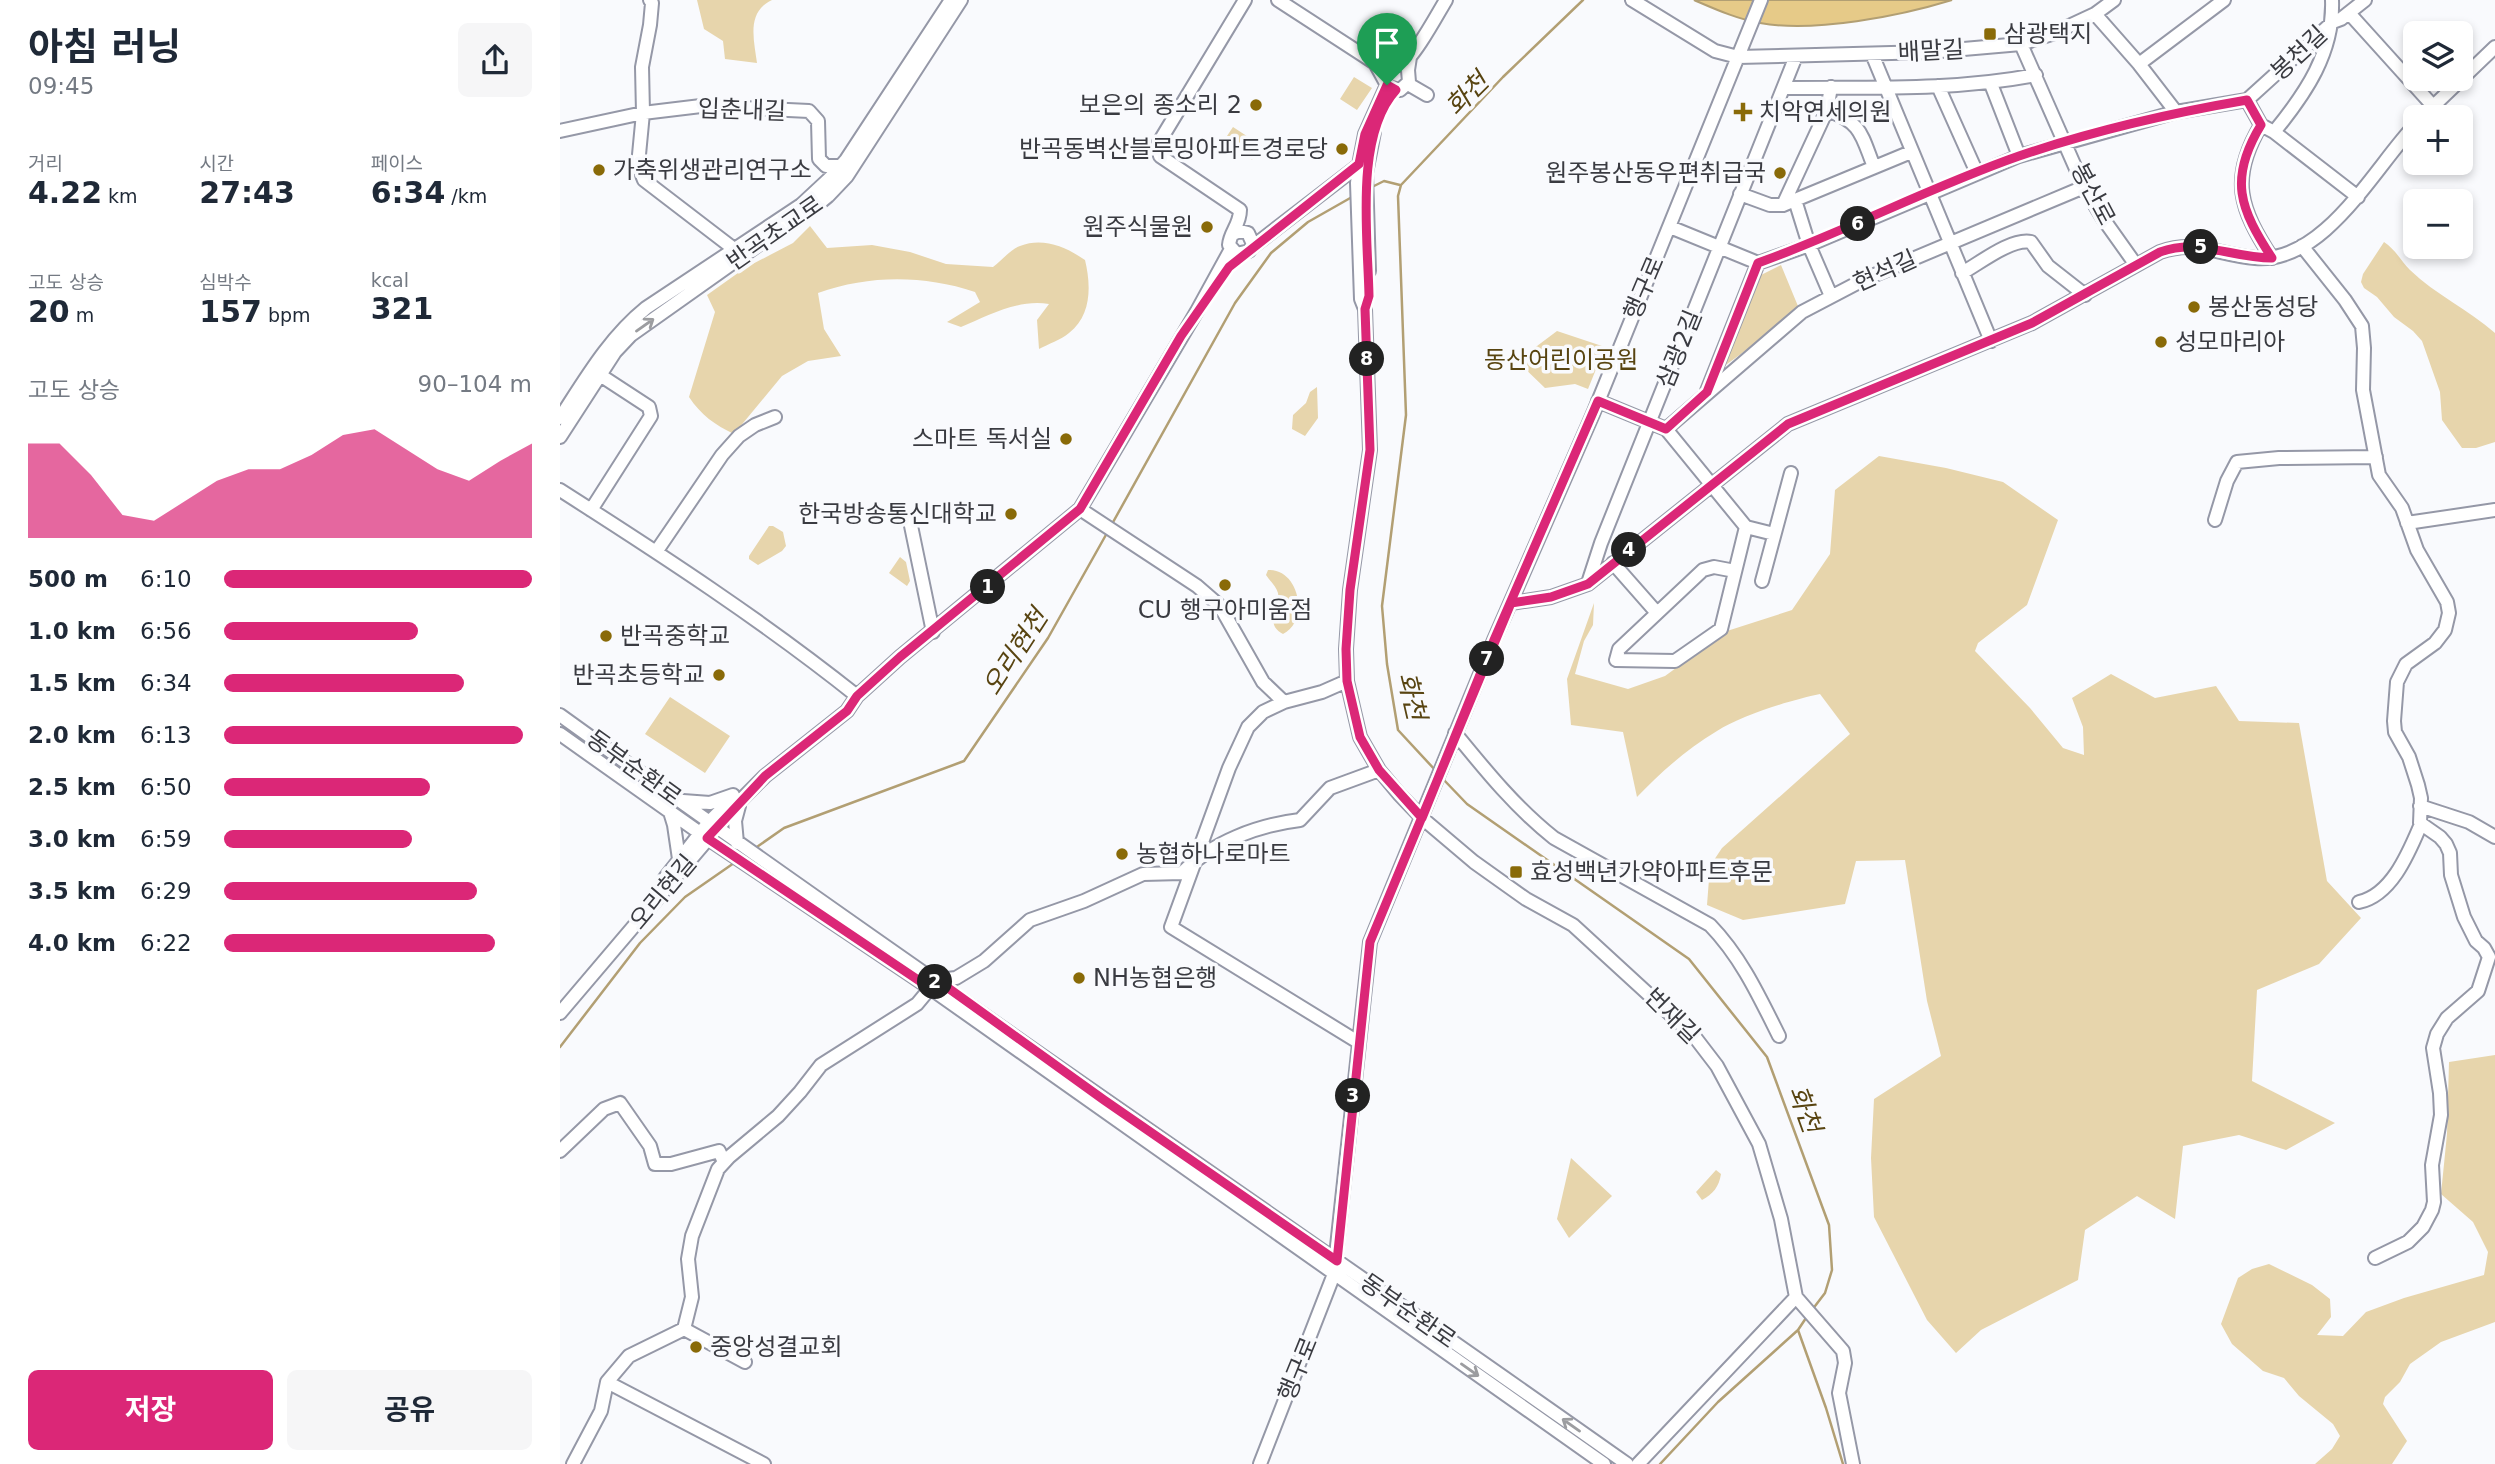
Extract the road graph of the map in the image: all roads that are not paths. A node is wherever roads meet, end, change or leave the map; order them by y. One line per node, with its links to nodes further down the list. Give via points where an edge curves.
1 (650, 0): 38 (street)
2 (951, 0): 46 (street, 반곡초교로)
3 (961, 0): 66 (street, 반곡초교로, via 847,176 810,211)
4 (1245, 0): 55 (street, via 1158,144 1160,156)
5 (1278, 0): 21 (street)
6 (1446, 0): 22 (street)
7 (1632, 0): 20 (street, 배말길, via 1714,51)
8 (1760, 0): 20 (street, 행구로)
9 (2114, 0): 14 (street, 배말길)
10 (2224, 0): 23 (street)
11 (2332, 0): 15 (street)
12 (2365, 0): 13 (street, 봉천길)
13 (2349, 13): 15 (street, 봉천길); 34 (street)
14 (2095, 14): 16 (street, 배말길); 23 (street)
15 (2333, 22): 33 (street, 봉천길); 41 (street, 봉천길, via 2301,99)
16 (2021, 44): 18 (street, 배말길); 24 (street, 봉산로)
17 (2495, 47): 35 (street)
18 (1872, 54): 19 (street, 배말길); 30 (street)
19 (1796, 56): 20 (street, 배말길); 31 (street, 삼광2길)
20 (1738, 57): 56 (street, 행구로)
21 (1375, 63): 22 (street); 27 (street)
22 (1403, 64): 25 (street, via 1410,77); 27 (street, via 1386,71)
23 (2139, 64): 37 (street)
24 (2036, 75): 26 (street); 43 (street, 봉산로)
25 (1408, 84): 27 (street, via 1404,88); 32 (street)
26 (1991, 84): 28 (street); 45 (street)
27 (1389, 85): 47 (street, via 1365,134)
28 (1938, 86): 30 (street); 49 (street)
29 (1831, 87): 30 (street); 31 (street); 36 (street)
30 (1885, 87): 44 (street)
31 (1784, 88): 52 (street, 삼광2길)
32 (1427, 95)
33 (2247, 100): 37 (street); 39 (street)
34 (2432, 105)
35 (2434, 105)
36 (1827, 110): 48 (street, via 1858,128); 54 (street)
37 (2176, 112): 43 (street)
38 (642, 113): 40 (street, 입춘내길); 46 (street, 입춘내길, via 701,106 809,111 818,121 819,159 826,166); 66 (street, via 638,165 644,180)
39 (2261, 125): 41 (street); 67 (street, via 2244,164 2242,199 2255,233)
40 (560, 131)
41 (2274, 132): 53 (street)
42 (2403, 137): 53 (street)
43 (2066, 142): 45 (street); 50 (street, 봉산로)
44 (1911, 152): 48 (street); 51 (street)
45 (2019, 156): 49 (street)
46 (841, 166): 66 (street, 반곡초교로, via 802,205)
47 (1361, 166): 57 (street); 103 (street, via 1369,296 1365,309 1370,450 1350,590)
48 (1874, 167): 54 (street)
49 (1977, 173): 51 (street)
50 (2084, 187): 60 (street, 현석길); 69 (street, 봉산로)
51 (1929, 193): 60 (street); 61 (street)
52 (1740, 194): 54 (street, via 1770,205); 63 (street, 삼광2길)
53 (2358, 197): 62 (street)
54 (1789, 202): 61 (street)
55 (1240, 210): 58 (street); 59 (street)
56 (1670, 227): 63 (street); 77 (street, 행구로)
57 (1273, 230): 58 (street); 65 (street)
58 (1252, 232): 59 (street); 65 (street)
59 (1233, 234): 64 (street)
60 (1950, 243): 70 (street); 72 (street, 현석길)
61 (1809, 245): 68 (street); 72 (street)
62 (2302, 246): 67 (street); 83 (street, via 2362,326 2363,390)
63 (1719, 248): 68 (street); 80 (street, 삼광2길)
64 (1231, 249): 65 (street, via 1237,254); 73 (street)
65 (1248, 251): 73 (street, via 1229,267)
66 (737, 254): 75 (street, 반곡초교로, one-way to 66, via 631,335); 79 (street, 반곡초교로, via 626,324)
67 (2272, 258): 69 (street, via 2189,245 2160,252)
68 (1758, 263): 76 (street, 현석길)
69 (2136, 265): 71 (street)
70 (1962, 273): 71 (street, via 2013,243 2031,242 2048,266); 74 (street)
71 (2085, 295): 74 (street)
72 (1831, 296): 76 (street, 현석길, via 1802,312)
73 (1197, 311): 89 (street)
74 (1991, 341): 85 (street, via 1788,424)
75 (600, 374): 82 (street, 반곡초교로); 87 (street, via 649,407 651,416)
76 (1707, 392): 81 (street, 현석길)
77 (1598, 401): 80 (street); 100 (street, 행구로)
78 (775, 417): 95 (street, via 739,436 722,455)
79 (560, 418)
80 (1650, 421): 81 (street); 99 (street, 삼광2길)
81 (1666, 429): 85 (street)
82 (560, 437)
83 (2376, 457): 90 (street, via 2237,462); 92 (street, via 2379,475)
84 (1791, 473): 94 (street)
85 (1713, 484): 93 (street); 96 (street)
86 (560, 490): 87 (street)
87 (591, 510): 95 (street)
88 (2495, 510): 92 (street)
89 (1084, 512): 102 (street); 105 (street, via 1220,606 1263,682)
90 (2215, 520)
91 (909, 521): 102 (street)
92 (2407, 523): 112 (street, via 2449,613 2435,643 2406,664 2397,682 2395,732 2409,757)
93 (1746, 527): 94 (street); 97 (street)
94 (1774, 534): 98 (street)
95 (656, 552): 104 (street)
96 (1613, 563): 99 (street); 101 (street)
97 (1735, 571): 101 (street, via 1703,570); 101 (street, via 1721,629 1675,661 1616,660 1619,649)
98 (1762, 581)
99 (1588, 584): 100 (street, via 1551,597)
100 (1511, 603): 107 (street, 행구로)
101 (1657, 613)
102 (933, 632): 104 (street)
103 (1347, 681): 105 (street); 109 (street, via 1360,737)
104 (857, 696): 110 (street, via 847,711)
105 (1284, 702): 120 (street, via 1263,712 1248,727)
106 (560, 715): 111 (street, 동부순환로)
107 (1455, 733): 114 (street, 행구로); 125 (street, via 1503,791 1554,838 1710,925 1729,944)
108 (560, 734): 113 (street, 동부순환로)
109 (1379, 770): 114 (street); 120 (street, via 1331,788 1300,820 1246,833)
110 (739, 797): 111 (street, via 710,803); 115 (street); 119 (street)
111 (678, 800): 115 (street, 동부순환로)
112 (2420, 806): 116 (street); 118 (street, via 2469,822)
113 (670, 812): 117 (street, 동부순환로); 121 (street)
114 (1422, 818): 126 (street, via 1370,942); 132 (street, 번재길, via 1526,899 1573,925 1702,1046 1759,1144)
115 (712, 824): 117 (street, 오리현길); 119 (street, 동부순환로)
116 (2421, 824): 122 (street, via 2386,885); 129 (street, via 2446,844 2464,917 2488,957 2478,992 2447,1018 2433,1048 2441,1115 2432,1165 2432,1210 2408,1242)
117 (703, 836): 119 (street, 동부순환로); 121 (street, 오리현길)
118 (2495, 837)
119 (733, 848): 121 (street); 123 (street, 동부순환로)
120 (1194, 860): 123 (street, via 1182,873 1143,874 1030,920 984,961 956,978); 126 (street, via 1171,927)
121 (684, 861): 124 (street, 오리현길)
122 (2359, 902)
123 (934, 984): 128 (street, via 917,1004 821,1065 778,1116); 130 (street, 동부순환로); 131 (street, 동부순환로)
124 (560, 1013)
125 (1779, 1036)
126 (1358, 1042): 130 (street)
127 (560, 1152): 128 (street, via 604,1109 620,1103 650,1146 655,1164 719,1151)
128 (724, 1162): 133 (street, via 692,1236 688,1259 692,1297)
129 (2375, 1258)
130 (1337, 1261): 131 (street, 행구로); 140 (street, 동부순환로, one-way to 130)
131 (1334, 1274): 138 (street, 행구로); 139 (street, 동부순환로, one-way to 139)
132 (1798, 1300): 141 (street); 142 (street, via 1843,1351 1839,1393)
133 (684, 1329): 134 (street); 135 (street, via 629,1356)
134 (745, 1362)
135 (607, 1382): 136 (street, via 601,1411); 137 (street)
136 (573, 1464)
137 (764, 1464)
138 (1260, 1464)
139 (1604, 1464)
140 (1626, 1464)
141 (1638, 1464)
142 (1853, 1464)

